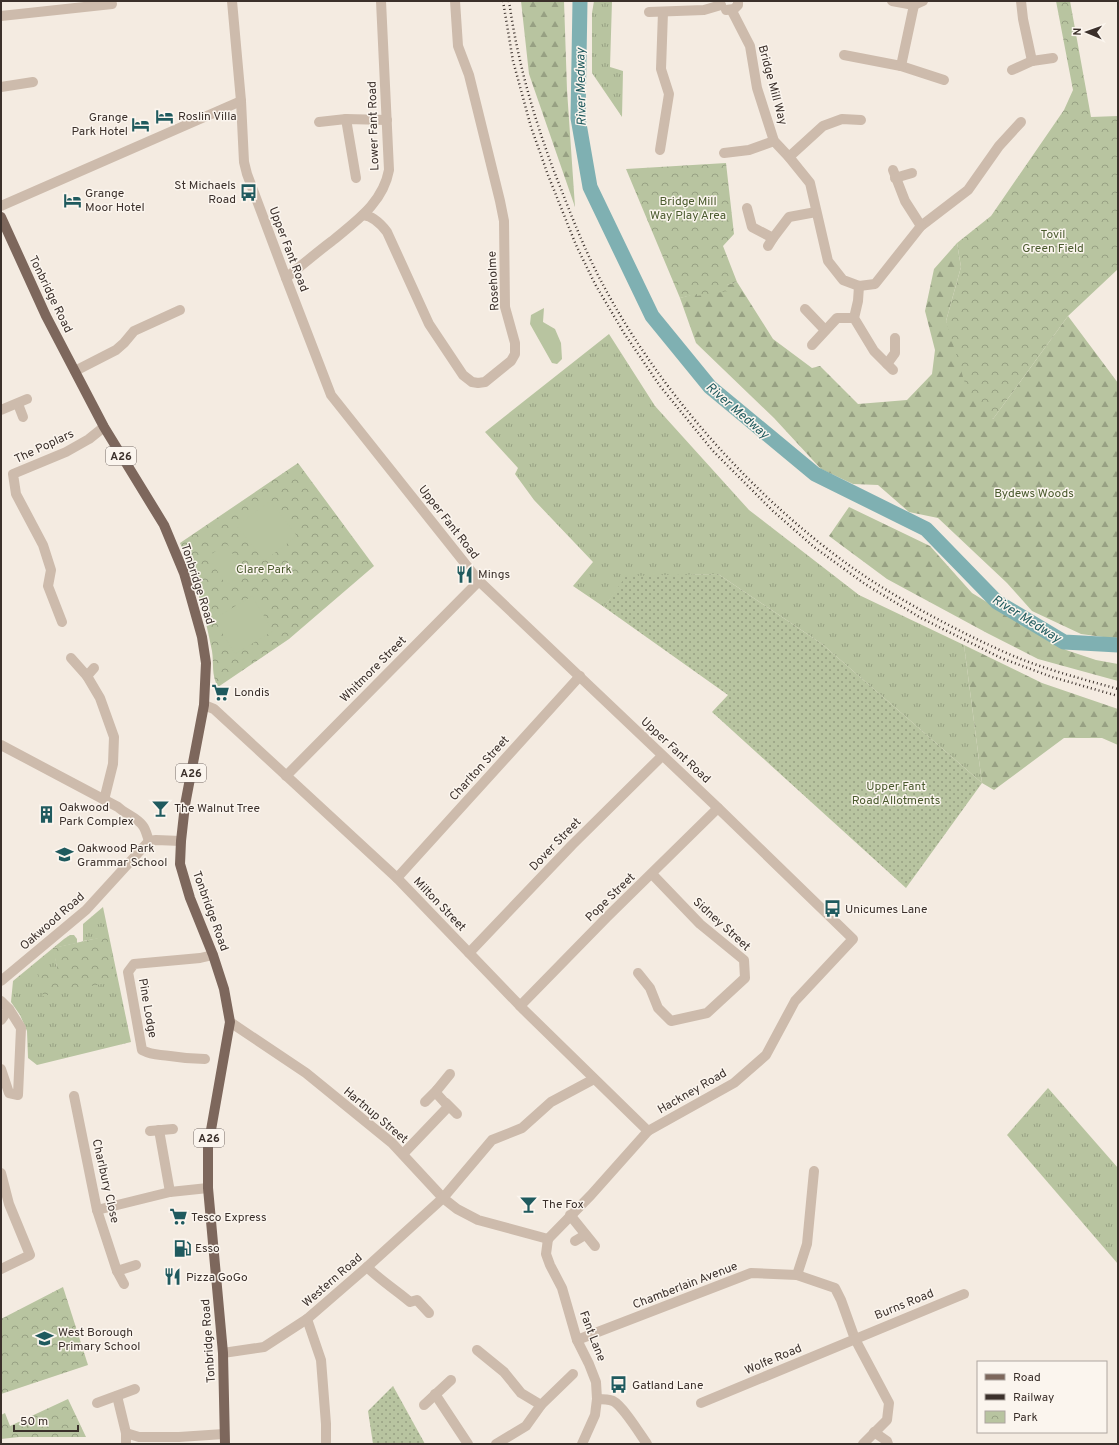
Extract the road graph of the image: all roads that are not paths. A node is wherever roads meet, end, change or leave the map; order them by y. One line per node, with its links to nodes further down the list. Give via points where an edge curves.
1 (232, 1): 22 (street, Upper Fant Road)
2 (381, 1): 24 (street, Lower Fant Road)
3 (456, 1): 37 (street, Roseholme, via 458,46 469,75 504,221 505,307 515,343 512,361 485,382 472,382 463,375 429,324 387,232 378,222)
4 (738, 1): 10 (street, via 737,7)
5 (892, 1): 8 (street)
6 (1021, 1): 16 (street)
7 (721, 3): 10 (street, via 725,10); 12 (street, via 704,10)
8 (919, 3): 17 (street)
9 (112, 4): 13 (street)
10 (732, 10): 28 (street, Bridge Mill Way, via 750,46 758,88)
11 (649, 12): 12 (street)
12 (663, 12): 29 (street, via 661,69 669,94)
13 (1, 16)
14 (844, 56): 17 (street)
15 (1053, 58): 16 (street)
16 (1032, 61): 18 (street)
17 (901, 66): 19 (street)
18 (1012, 70)
19 (944, 80)
20 (33, 82): 21 (street)
21 (1, 87)
22 (241, 101): 34 (street); 40 (street, Upper Fant Road, via 245,168)
23 (346, 119): 24 (street); 26 (street); 33 (street)
24 (387, 120): 37 (street, Lower Fant Road, via 388,177 375,203)
25 (861, 120): 31 (street, via 842,119 823,126)
26 (319, 122)
27 (1021, 122): 39 (street, via 999,146 968,190)
28 (774, 141): 30 (street, via 749,150); 31 (street, Bridge Mill Way)
29 (660, 150)
30 (724, 153)
31 (790, 157): 36 (street, Bridge Mill Way, via 810,183)
32 (912, 173): 39 (street, via 894,174 905,201)
33 (356, 178)
34 (1, 206)
35 (747, 208): 36 (street, via 752,228 770,242 790,218)
36 (816, 212): 41 (street, Bridge Mill Way, via 828,261 843,280)
37 (363, 215): 40 (street, Lower Fant Road)
38 (1, 217): 48 (main road, Tonbridge Road / A26, via 46,316)
39 (921, 226): 41 (street, via 875,284)
40 (286, 278): 52 (street, Upper Fant Road, via 331,395)
41 (859, 286): 44 (street)
42 (805, 309): 45 (street)
43 (180, 310): 48 (street, via 134,331 116,350)
44 (854, 318): 45 (street, via 837,318); 46 (street, via 874,351 890,367)
45 (825, 330): 47 (street)
46 (895, 338)
47 (812, 345)
48 (75, 372): 51 (main road, Tonbridge Road / A26)
49 (1, 410): 50 (street, via 23,401)
50 (23, 417)
51 (104, 426): 53 (street, The Poplars, via 89,439 66,452 13,474 16,494 44,545 51,570 48,586); 58 (main road, Tonbridge Road / A26, via 164,526 184,573 202,637 206,663)
52 (479, 580): 57 (street, Upper Fant Road); 61 (street, Whitmore Street)
53 (62, 622)
54 (71, 658): 56 (street)
55 (94, 668): 56 (street)
56 (87, 676): 62 (street, via 100,698 114,737 113,764)
57 (580, 676): 60 (street, Upper Fant Road); 67 (street, Charlton Street)
58 (204, 704): 61 (street, Milton Street, via 214,709); 65 (main road, Tonbridge Road / A26, via 185,805)
59 (1, 744): 62 (street)
60 (662, 756): 63 (street, Upper Fant Road); 69 (street, Dover Street, via 572,845)
61 (286, 776): 67 (street, Milton Street)
62 (104, 800): 64 (street, via 133,816 143,826)
63 (718, 808): 66 (street, Pope Street); 68 (street, Upper Fant Road)
64 (149, 841): 65 (street); 72 (street, Oakwood Road, via 86,910)
65 (181, 841): 70 (main road, Tonbridge Road / A26, via 180,864 190,898)
66 (652, 874): 71 (street, Sidney Street, via 700,924 744,960 745,978 707,1013 671,1021 658,1008 650,988); 74 (street, Pope Street)
67 (397, 878): 69 (street, Milton Street)
68 (853, 939): 88 (street, Hackney Road, via 795,1001 766,1055 734,1083)
69 (469, 953): 74 (street, Milton Street)
70 (213, 955): 77 (main road, Tonbridge Road / A26, via 224,989); 78 (street, Pine Lodge, via 134,964 128,972 142,1050 152,1055)
71 (638, 973)
72 (1, 981)
73 (1, 1001): 75 (street)
74 (520, 1006): 81 (street, Milton Street)
75 (9, 1009): 76 (street); 79 (street, via 21,1028 18,1095 9,1093)
76 (1, 1020)
77 (230, 1022): 89 (street, Hartnup Street, via 306,1073); 92 (main road, Tonbridge Road / A26, via 208,1146)
78 (205, 1059)
79 (1, 1069)
80 (450, 1074): 82 (street)
81 (594, 1079): 88 (street, Milton Street); 94 (street, Western Road, via 551,1102 522,1128 492,1140)
82 (437, 1090): 84 (street); 85 (street, via 437,1094)
83 (74, 1096): 96 (street, Charlbury Close)
84 (425, 1102)
85 (446, 1103): 86 (street); 89 (street, via 445,1111)
86 (457, 1114)
87 (173, 1129): 93 (street, via 155,1130)
88 (648, 1131): 97 (street, Hackney Road)
89 (403, 1154): 94 (street, Hartnup Street)
90 (814, 1171): 106 (street, via 806,1244)
91 (1, 1173): 95 (street)
92 (208, 1188): 93 (street); 114 (main road, Tonbridge Road / A26)
93 (170, 1192): 96 (street)
94 (443, 1198): 99 (street, Hartnup Street, via 478,1220); 103 (street, Western Road)
95 (5, 1205): 104 (street, via 30,1255)
96 (97, 1210): 105 (street, Charlbury Close)
97 (570, 1215): 98 (street); 99 (street, Hackney Road)
98 (585, 1235): 100 (street); 101 (street)
99 (548, 1239): 112 (street, Fant Lane, via 546,1254 562,1288)
100 (576, 1241)
101 (595, 1246)
102 (136, 1265): 105 (street)
103 (367, 1267): 109 (street, via 410,1302 417,1300); 110 (street, Western Road)
104 (1, 1269)
105 (117, 1271): 107 (street, Charlbury Close)
106 (797, 1275): 111 (street, Chamberlain Avenue, via 834,1288); 112 (street, Chamberlain Avenue, via 751,1273)
107 (124, 1284)
108 (964, 1294): 111 (street, Burns Road)
109 (429, 1313)
110 (308, 1319): 114 (street, Western Road, via 264,1347); 129 (street, via 321,1360)
111 (855, 1339): 122 (street, Wolfe Road); 125 (street, Chamberlain Avenue, via 889,1403 887,1420)
112 (578, 1340): 120 (street, Fant Lane, via 596,1382)
113 (476, 1350): 124 (street, via 504,1372 521,1393)
114 (223, 1353): 127 (main road, Tonbridge Road / A26)
115 (573, 1374): 124 (street)
116 (450, 1380): 118 (street)
117 (135, 1389): 119 (street)
118 (435, 1394): 123 (street); 130 (street)
119 (117, 1396): 121 (street); 126 (street)
120 (598, 1399): 132 (street, Fant Lane, via 595,1415); 133 (street, via 614,1401 620,1406)
121 (98, 1403)
122 (701, 1403)
123 (424, 1404)
124 (541, 1405): 131 (street, via 526,1426)
125 (874, 1432): 134 (street, Chamberlain Avenue); 135 (street)
126 (126, 1433): 127 (street, via 139,1437); 128 (street)
127 (225, 1439)
128 (126, 1444)
129 (326, 1444)
130 (468, 1444)
131 (496, 1444)
132 (582, 1444)
133 (647, 1444)
134 (863, 1444)
135 (888, 1444)

